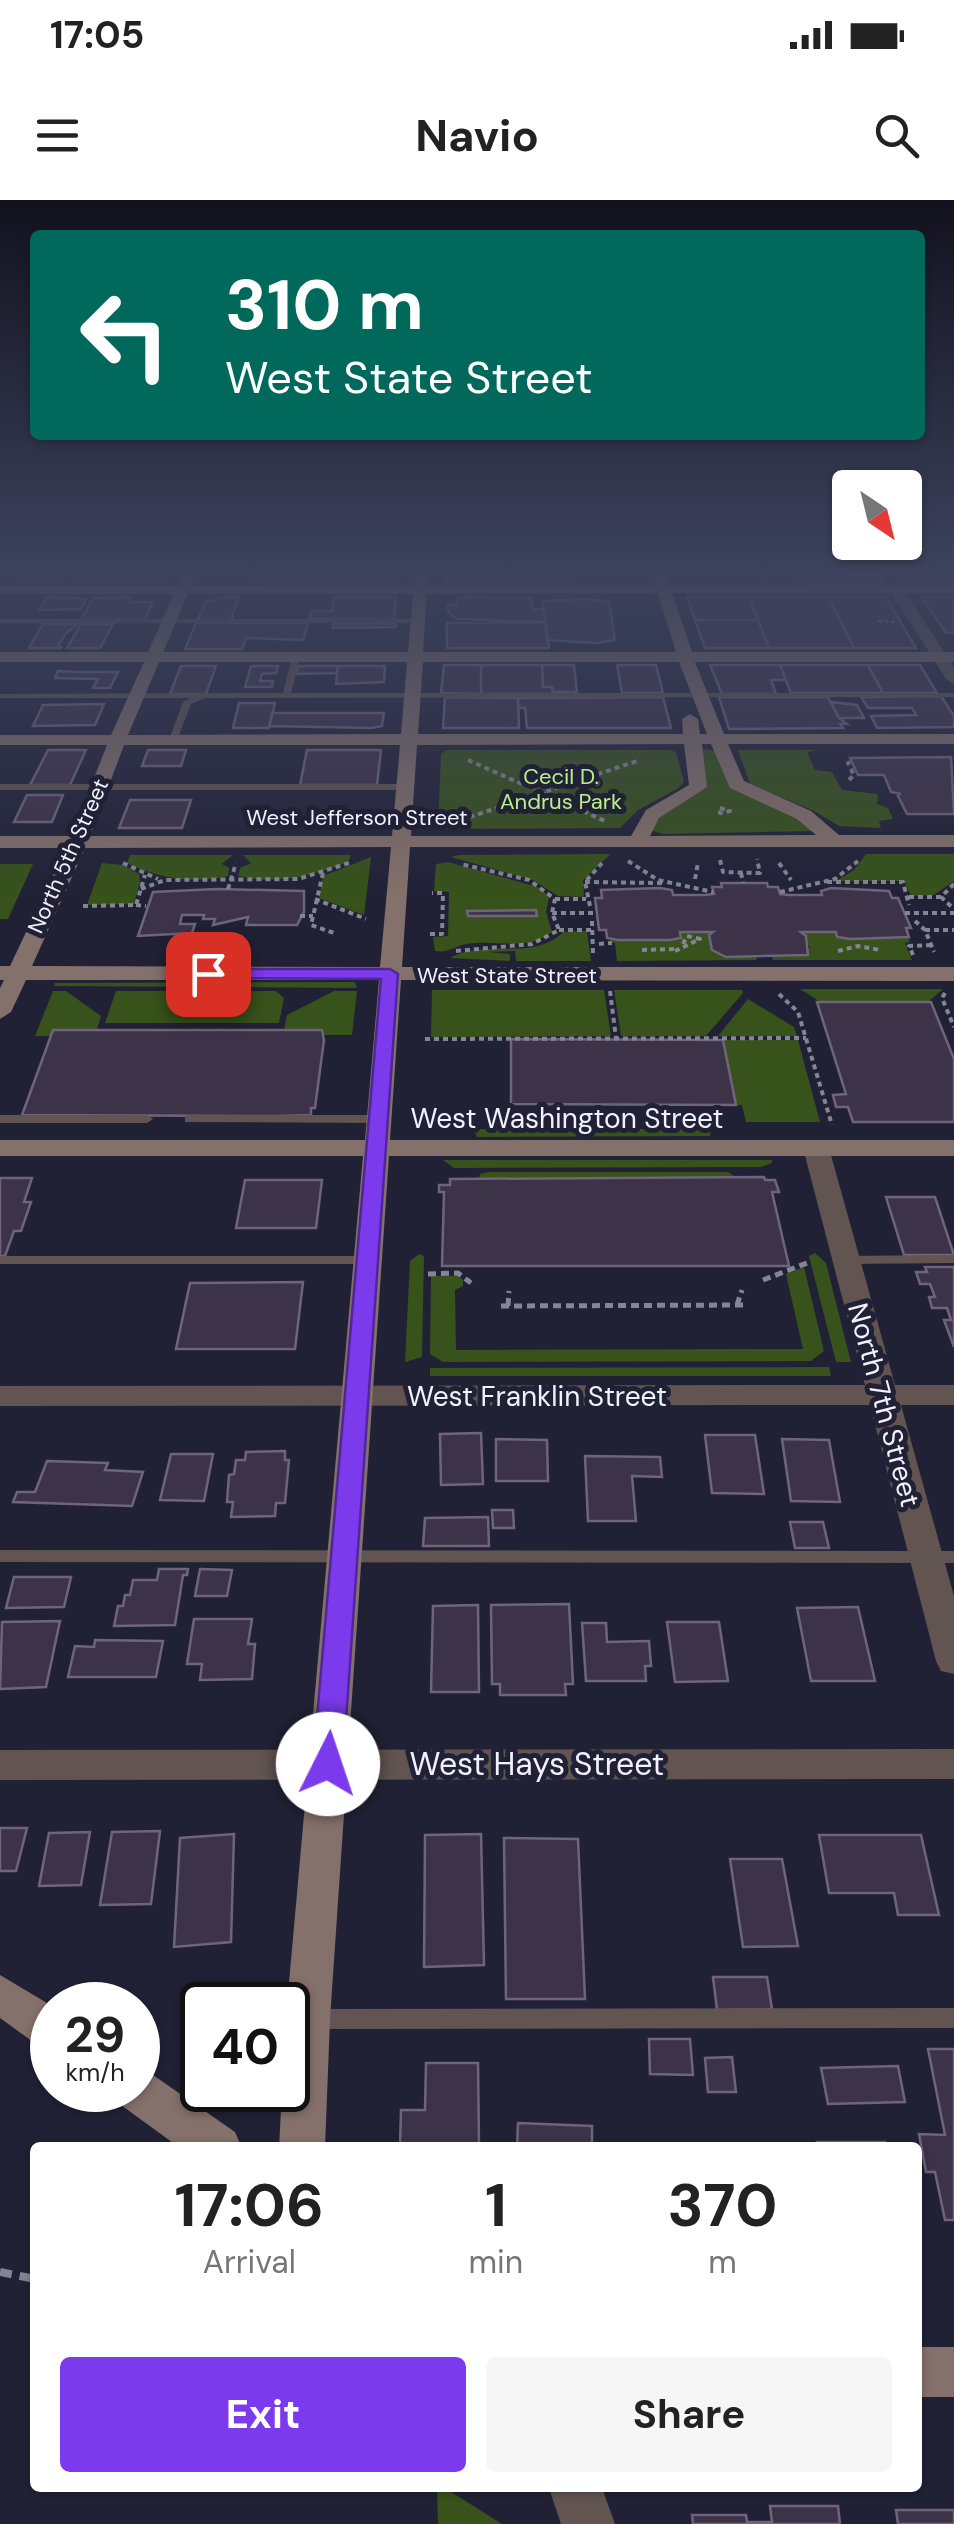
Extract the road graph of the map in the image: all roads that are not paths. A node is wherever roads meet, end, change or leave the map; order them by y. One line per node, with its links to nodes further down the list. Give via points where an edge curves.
1 (143, 682): 8 (street, North 5th Street)
2 (289, 682): 11 (lane)
3 (413, 682): 12 (street)
4 (691, 682): 5 (street)
5 (694, 691): 6 (lane); 12 (lane); 15 (street); 16 (street)
6 (954, 695)
7 (0, 696): 8 (lane)
8 (137, 696): 9 (lane); 19 (street, North 5th Street)
9 (176, 696): 10 (lane); 13 (lane)
10 (208, 696): 11 (lane); 13 (lane)
11 (286, 696): 12 (lane)
12 (412, 696): 14 (street)
13 (187, 702): 20 (lane)
14 (409, 739): 15 (street); 20 (street); 23 (street)
15 (692, 739): 16 (street); 27 (street, via 698,787 650,813)
16 (718, 739): 17 (street); 28 (street, via 736,784 804,815)
17 (954, 739)
18 (0, 740): 19 (street)
19 (118, 740): 20 (street); 22 (street, North 5th Street)
20 (173, 740)
21 (0, 787): 22 (lane)
22 (100, 788): 23 (lane); 25 (street, North 5th Street)
23 (405, 788): 26 (street)
24 (0, 842): 25 (street, West Jefferson Street)
25 (77, 842): 26 (street, West Jefferson Street); 30 (street, North 5th Street)
26 (400, 842): 27 (street, West Jefferson Street); 31 (street)
27 (639, 842): 28 (street, West Jefferson Street)
28 (836, 842): 29 (street, West Jefferson Street)
29 (954, 842)
30 (8, 973): 31 (street, West State Street); 33 (street, North 5th Street)
31 (390, 974): 32 (street, West State Street); 37 (street)
32 (947, 975)
33 (0, 1012)
34 (0, 1119): 35 (lane)
35 (147, 1119)
36 (189, 1119): 37 (lane)
37 (378, 1134): 38 (street, West Washington Street); 39 (street, West Washington Street); 43 (street)
38 (825, 1138): 40 (street, West Washington Street); 44 (street, North 7th Street)
39 (0, 1148)
40 (954, 1148)
41 (954, 1259): 44 (lane)
42 (0, 1260): 43 (lane)
43 (368, 1260): 47 (street)
44 (845, 1260): 45 (street, North 7th Street)
45 (881, 1395): 47 (street, West Franklin Street); 48 (street, West Franklin Street); 51 (street, North 7th Street)
46 (0, 1396): 47 (street, West Franklin Street)
47 (357, 1396): 50 (street)
48 (954, 1396)
49 (0, 1556): 50 (lane)
50 (344, 1556): 51 (lane); 53 (street)
51 (940, 1557): 52 (street, North 7th Street)
52 (954, 1661)
53 (328, 1764): 54 (street, West Hays Street); 55 (street, West Hays Street); 57 (street)
54 (954, 1764)
55 (0, 1765)
56 (0, 1994): 58 (street)
57 (310, 1994)
58 (30, 2015)
59 (954, 2018): 60 (lane)
60 (310, 2019)
61 (160, 2106): 63 (street)
62 (304, 2112): 64 (street)
63 (211, 2142)
64 (302, 2142)
65 (922, 2372): 66 (street)
66 (954, 2372)

